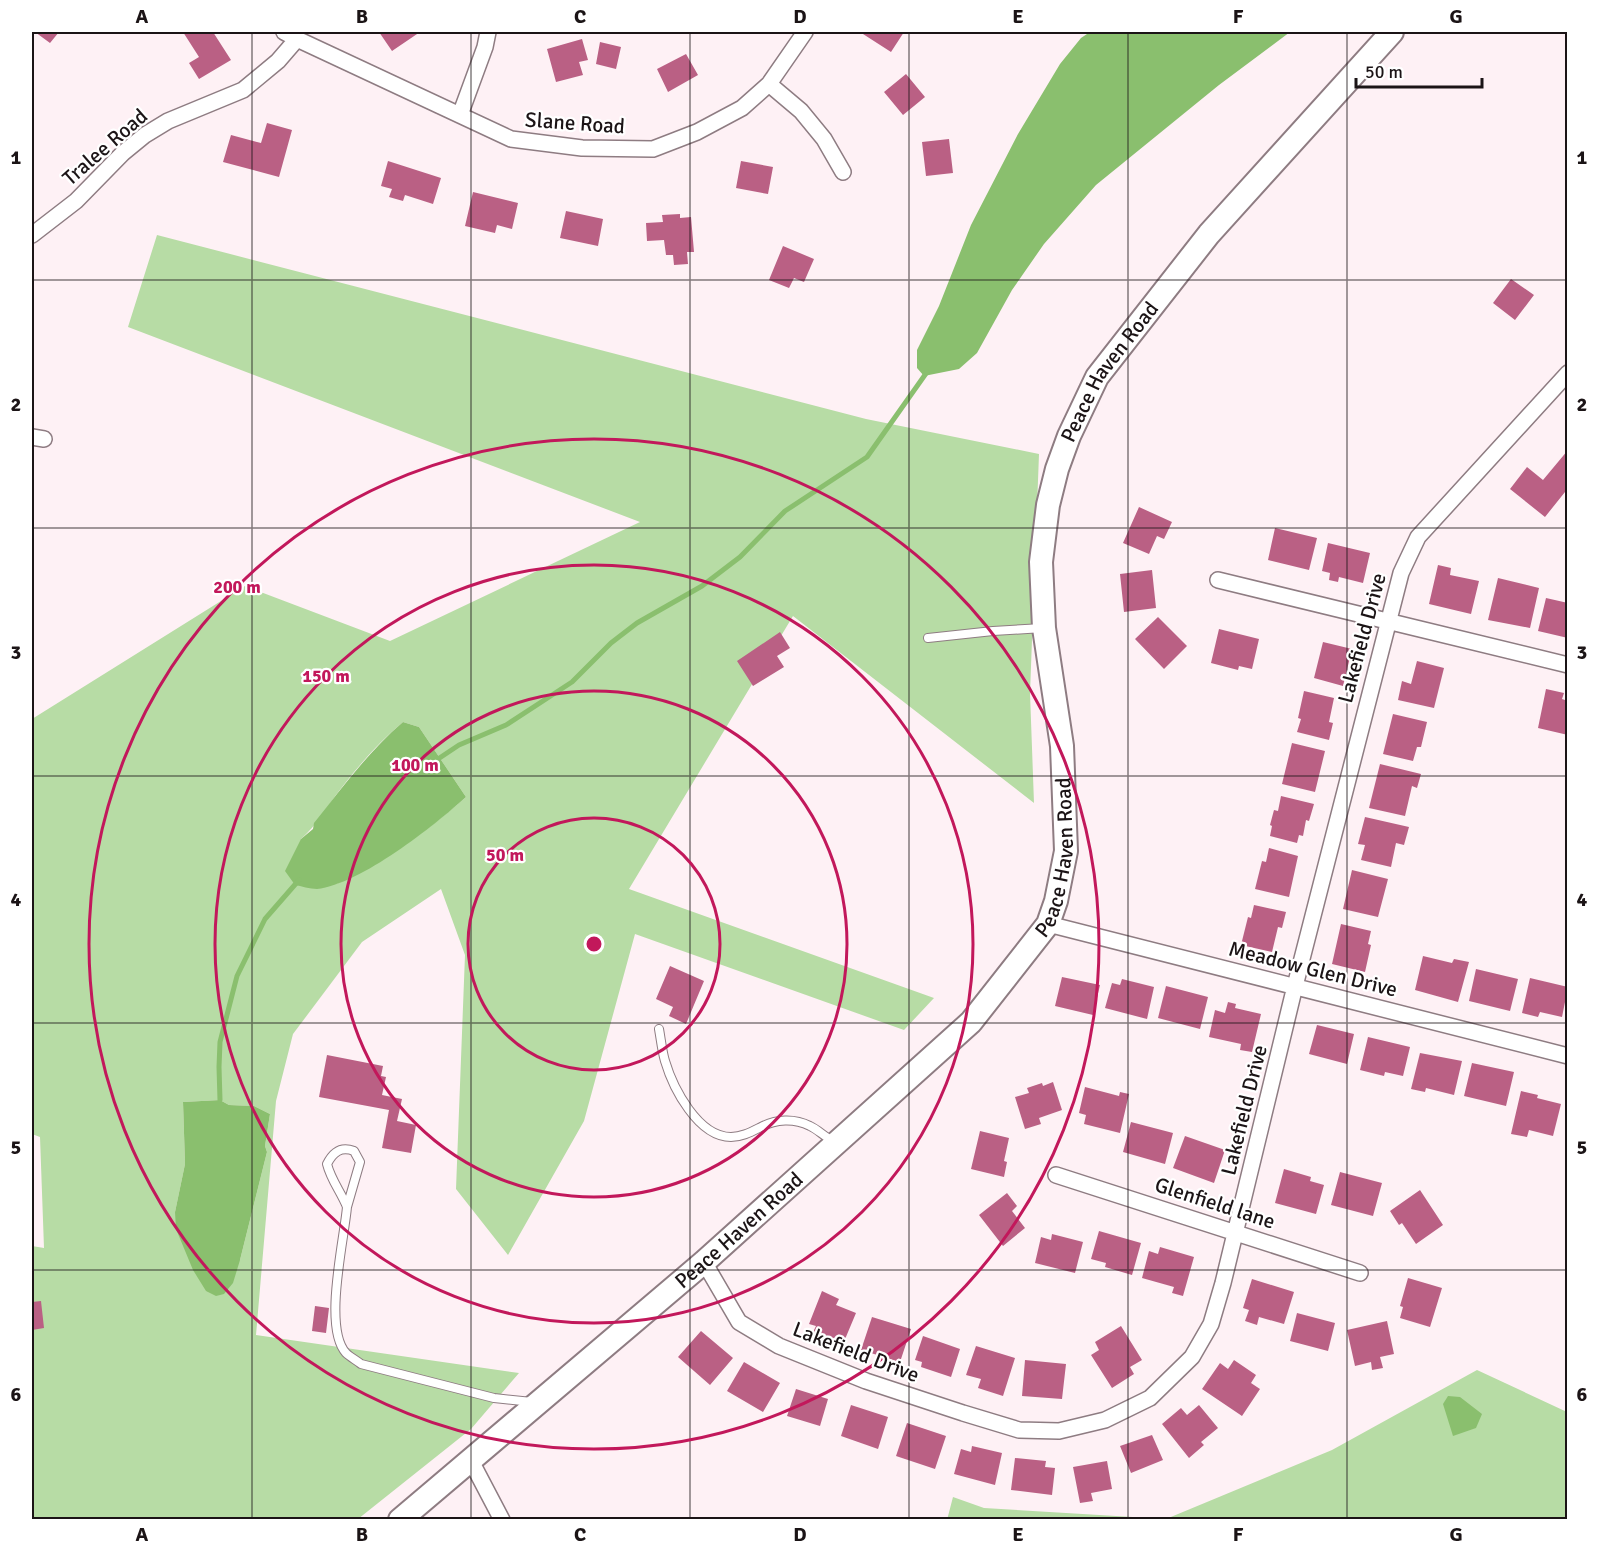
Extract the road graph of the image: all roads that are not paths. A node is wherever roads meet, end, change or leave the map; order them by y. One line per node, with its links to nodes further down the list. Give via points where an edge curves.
1 (488, 32): 6 (street)
2 (806, 32): 5 (street, Slane Road)
3 (1392, 32): 12 (main road, Peace Haven Road, via 1209,234 1097,377 1069,436 1048,505 1041,562)
4 (291, 35): 6 (street, Slane Road); 8 (street, Tralee Road, via 278,61 243,90 187,112 145,135 76,201)
5 (769, 84): 6 (street, Slane Road, via 742,108 653,149 582,148 511,139); 7 (street, via 801,111 824,139)
6 (460, 115)
7 (843, 172)
8 (32, 235)
9 (1568, 373): 11 (street, Lakefield Drive, via 1418,537 1401,573)
10 (1218, 580): 11 (street)
11 (1388, 620): 14 (street); 16 (street, Lakefield Drive)
12 (1044, 628): 13 (lane); 15 (main road, Peace Haven Road, via 1062,746 1066,851)
13 (928, 638)
14 (1568, 665)
15 (1048, 924): 16 (street, Meadow Glen Drive); 19 (main road, Peace Haven Road, via 971,1022)
16 (1295, 986): 18 (street, Meadow Glen Drive); 22 (street, Lakefield Drive)
17 (658, 1029): 19 (lane, via 676,1088 693,1116 709,1132 730,1138 783,1119 810,1126)
18 (1568, 1056)
19 (836, 1143): 23 (main road, Peace Haven Road)
20 (1056, 1175): 22 (street, Glenfield lane)
21 (347, 1207): 21 (lane, via 327,1164 336,1152 344,1149 354,1151 360,1162); 25 (lane, via 335,1314 345,1352 361,1364 494,1398)
22 (1236, 1231): 23 (street, Lakefield Drive, via 1211,1324 1192,1357 1150,1398 1105,1420 1059,1431 1020,1430 963,1413 866,1381 779,1346 739,1322); 24 (street, Glenfield lane)
23 (704, 1262): 25 (main road, Peace Haven Road)
24 (1360, 1273)
25 (536, 1403): 26 (main road, Peace Haven Road)
26 (470, 1459): 27 (main road, Peace Haven Road); 28 (street)
27 (400, 1520)
28 (502, 1520)

